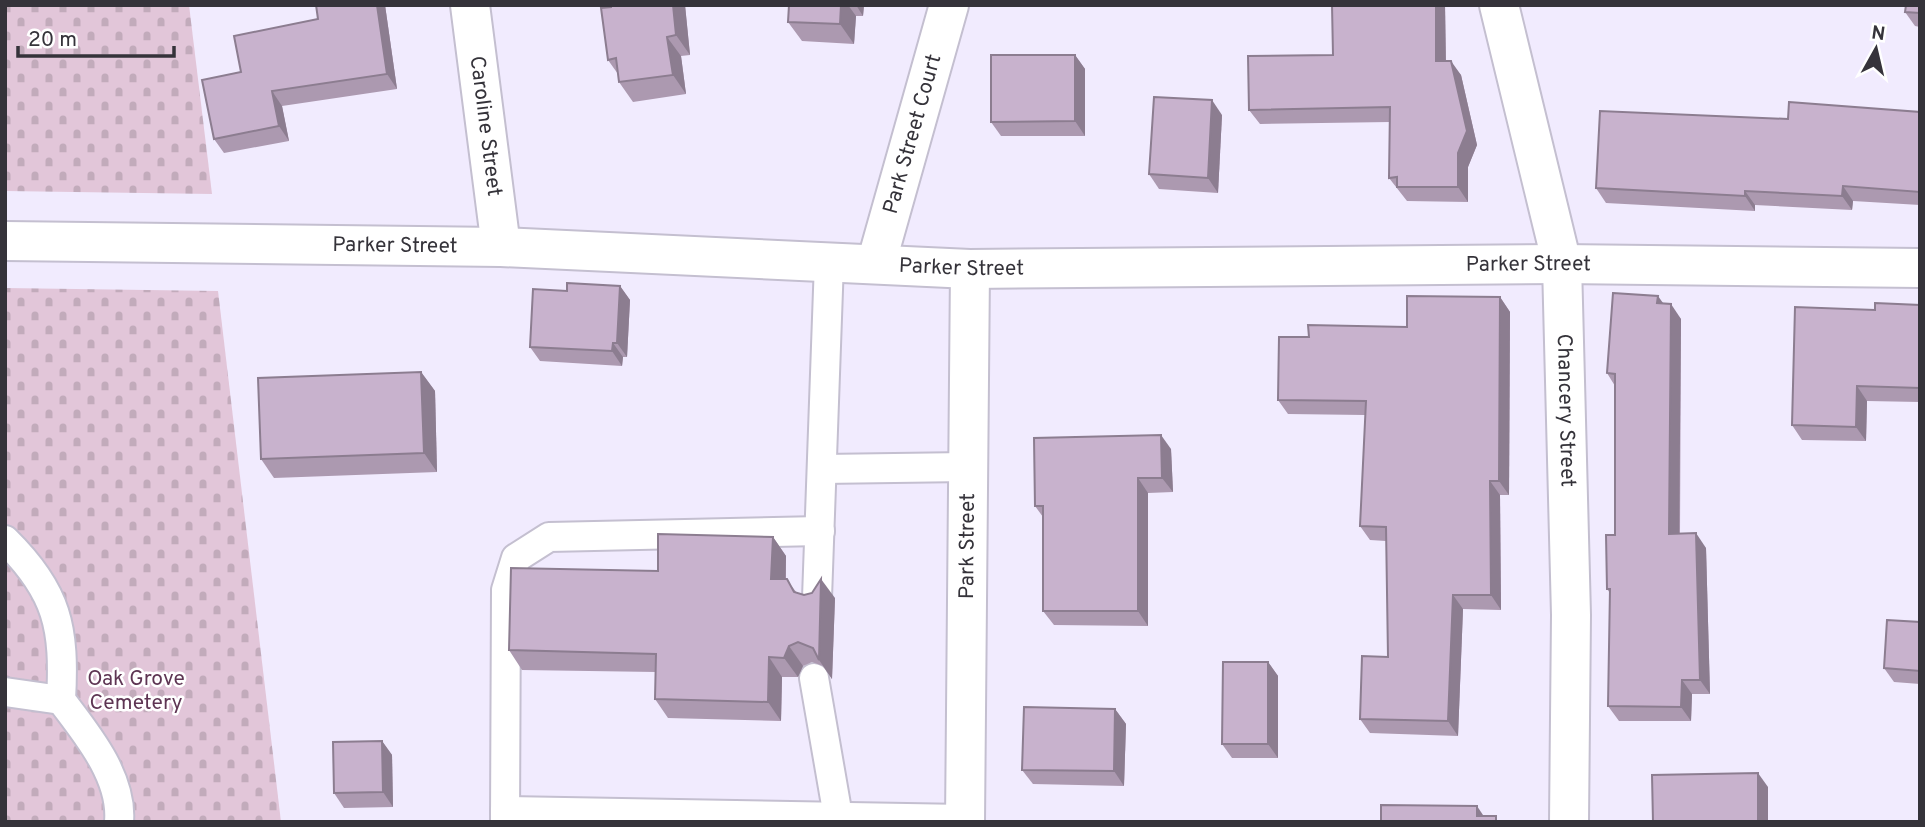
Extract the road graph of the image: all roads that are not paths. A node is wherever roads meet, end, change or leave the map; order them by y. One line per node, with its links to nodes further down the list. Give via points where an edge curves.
1 (470, 5): 5 (main road, Caroline Street)
2 (949, 5): 7 (main road, Park Street Court)
3 (1499, 5): 8 (main road, Chancery Street)
4 (5, 241): 5 (main road, Parker Street)
5 (501, 247): 6 (main road, Parker Street)
6 (829, 262): 7 (main road, Parker Street); 12 (lane)
7 (876, 264): 10 (main road, Parker Street)
8 (1562, 264): 9 (main road, Parker Street); 10 (main road, Parker Street); 23 (main road, Chancery Street, via 1571,615)
9 (1920, 268)
10 (970, 269): 11 (main road, Park Street)
11 (967, 467): 12 (lane); 21 (main road, Park Street)
12 (822, 469): 13 (lane)
13 (820, 531): 15 (lane); 19 (lane, via 548,537 516,558 506,590)
14 (5, 540): 18 (lane, via 30,565 59,624 64,654)
15 (817, 598)
16 (814, 678): 20 (lane)
17 (5, 692): 18 (lane)
18 (61, 700): 22 (lane, via 93,742 112,782)
19 (505, 816): 20 (lane)
20 (839, 819): 21 (lane)
21 (965, 820)
22 (119, 822)
23 (1569, 822)

